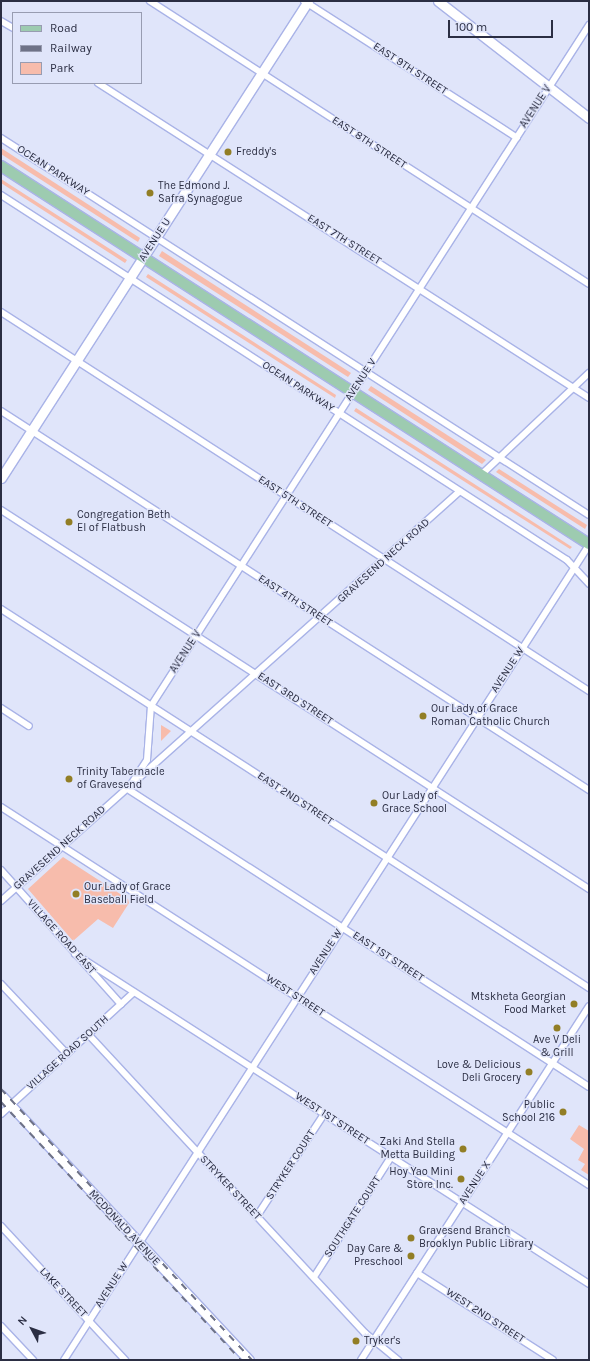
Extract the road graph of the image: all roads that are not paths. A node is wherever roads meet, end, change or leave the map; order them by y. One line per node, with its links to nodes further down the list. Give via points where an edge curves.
1 (150, 1): 7 (street, EAST 8TH STREET)
2 (438, 1): 9 (main road)
3 (306, 2): 7 (main road, AVENUE U); 12 (street, EAST 9TH STREET)
4 (1, 21): 6 (street)
5 (589, 25): 9 (street, AVENUE V)
6 (12, 27)
7 (262, 73): 13 (main road, AVENUE U); 16 (street, EAST 8TH STREET)
8 (100, 84): 13 (street, EAST 7TH STREET)
9 (549, 87): 10 (main road); 12 (street, AVENUE V)
10 (589, 118)
11 (1, 138): 17 (street, OCEAN PARKWAY)
12 (516, 138): 16 (street, AVENUE V)
13 (209, 154): 17 (main road, AVENUE U); 21 (street, EAST 7TH STREET)
14 (1, 166): 18 (main road)
15 (1, 195): 19 (street, OCEAN PARKWAY)
16 (471, 208): 20 (street, EAST 8TH STREET); 21 (street, AVENUE V)
17 (156, 238): 18 (main road, AVENUE U); 24 (street, OCEAN PARKWAY)
18 (143, 258): 19 (main road, AVENUE U); 27 (main road)
19 (130, 278): 23 (main road, AVENUE U); 30 (street, OCEAN PARKWAY)
20 (589, 284)
21 (420, 288): 24 (street, AVENUE V); 26 (street, EAST 7TH STREET)
22 (1, 312): 23 (street, EAST 5TH STREET)
23 (76, 361): 31 (main road, AVENUE U); 36 (street, EAST 5TH STREET)
24 (366, 372): 27 (street, AVENUE V); 32 (street, OCEAN PARKWAY)
25 (589, 373): 26 (street)
26 (573, 388): 28 (street, EAST 7TH STREET); 32 (street)
27 (353, 393): 30 (street, AVENUE V); 33 (main road)
28 (589, 398)
29 (1, 412): 31 (street, EAST 4TH STREET)
30 (340, 414): 35 (street, OCEAN PARKWAY); 36 (street, AVENUE V)
31 (31, 431): 34 (main road, AVENUE U); 41 (street, EAST 4TH STREET)
32 (499, 457): 33 (street); 38 (street, OCEAN PARKWAY)
33 (481, 475): 39 (main road)
34 (1, 478)
35 (460, 492): 40 (street, GRAVESEND NECK ROAD); 42 (street, OCEAN PARKWAY)
36 (286, 496): 40 (street, EAST 5TH STREET); 41 (street, AVENUE V)
37 (1, 510): 46 (street, EAST 3RD STREET)
38 (589, 515)
39 (589, 544): 42 (street, AVENUE W)
40 (385, 560): 45 (street, GRAVESEND NECK ROAD); 47 (street, EAST 5TH STREET)
41 (241, 566): 45 (street, EAST 4TH STREET); 46 (street, AVENUE V)
42 (575, 567): 43 (street, OCEAN PARKWAY); 47 (street, AVENUE W)
43 (589, 584)
44 (1, 609): 50 (street, EAST 2ND STREET)
45 (321, 617): 48 (street, GRAVESEND NECK ROAD); 52 (street, EAST 4TH STREET)
46 (196, 636): 48 (street, EAST 3RD STREET); 50 (street, AVENUE V)
47 (522, 648): 49 (street, EAST 5TH STREET); 52 (street, AVENUE W)
48 (257, 675): 54 (street, GRAVESEND NECK ROAD); 57 (street, EAST 3RD STREET)
49 (589, 691)
50 (151, 706): 54 (street, EAST 2ND STREET); 55 (street, AVENUE V, via 147,760)
51 (1, 708): 53 (street)
52 (477, 718): 57 (street, AVENUE W); 58 (street, EAST 4TH STREET)
53 (29, 726)
54 (192, 732): 55 (street, GRAVESEND NECK ROAD); 61 (street, EAST 2ND STREET)
55 (132, 783): 56 (street, GRAVESEND NECK ROAD)
56 (126, 788): 60 (street, GRAVESEND NECK ROAD); 66 (street, EAST 1ST STREET)
57 (432, 788): 61 (street, AVENUE W); 64 (street, EAST 3RD STREET)
58 (589, 790)
59 (1, 807): 60 (street, WEST STREET)
60 (62, 846): 63 (street, GRAVESEND NECK ROAD); 71 (street, WEST STREET)
61 (387, 858): 66 (street, AVENUE W); 69 (street, EAST 2ND STREET)
62 (1, 870): 63 (street, VILLAGE ROAD EAST)
63 (16, 887): 65 (street, GRAVESEND NECK ROAD); 67 (street, VILLAGE ROAD EAST)
64 (589, 889)
65 (1, 901)
66 (342, 928): 71 (street, AVENUE W); 76 (street, EAST 1ST STREET)
67 (75, 954): 70 (street, WEST 1ST STREET); 72 (street, VILLAGE ROAD EAST)
68 (1, 984): 75 (street)
69 (589, 988)
70 (134, 992): 72 (street, VILLAGE ROAD SOUTH); 77 (street, WEST 1ST STREET)
71 (297, 998): 77 (street, AVENUE W); 83 (street, WEST STREET)
72 (121, 1004): 74 (street, VILLAGE ROAD SOUTH)
73 (589, 1006): 76 (street, AVENUE X)
74 (88, 1034): 75 (street, VILLAGE ROAD SOUTH); 84 (street, STRYKER STREET)
75 (67, 1054): 80 (street, VILLAGE ROAD SOUTH)
76 (552, 1063): 78 (street, EAST 1ST STREET); 83 (street, AVENUE X)
77 (252, 1068): 82 (street, WEST 1ST STREET); 84 (street, AVENUE W)
78 (589, 1087)
79 (1, 1095): 80 (main road, MCDONALD AVENUE)
80 (10, 1105): 81 (street, VILLAGE ROAD SOUTH); 90 (main road, MCDONALD AVENUE)
81 (1, 1114)
82 (324, 1114): 85 (street, WEST 1ST STREET); 88 (street, STRYKER COURT)
83 (507, 1133): 86 (street, WEST STREET); 87 (street, AVENUE X)
84 (198, 1152): 88 (street, STRYKER STREET); 90 (street, AVENUE W)
85 (392, 1157): 87 (street, WEST 1ST STREET); 92 (street, SOUTHGATE COURT)
86 (589, 1185)
87 (462, 1203): 91 (street, AVENUE X); 93 (street, WEST 1ST STREET)
88 (257, 1216): 92 (street, STRYKER STREET)
89 (1, 1226): 94 (street, LAKE STREET)
90 (139, 1244): 94 (street, AVENUE W); 100 (main road, MCDONALD AVENUE)
91 (417, 1273): 96 (street, AVENUE X); 103 (street, WEST 2ND STREET)
92 (314, 1277): 96 (street, STRYKER STREET)
93 (589, 1284)
94 (89, 1321): 98 (street, AVENUE W); 99 (street, LAKE STREET)
95 (1, 1326): 97 (street)
96 (373, 1341): 101 (street, AVENUE X); 102 (street, STRYKER STREET)
97 (32, 1360)
98 (64, 1360)
99 (125, 1360)
100 (249, 1360)
101 (361, 1360)
102 (398, 1360)
103 (553, 1360)

